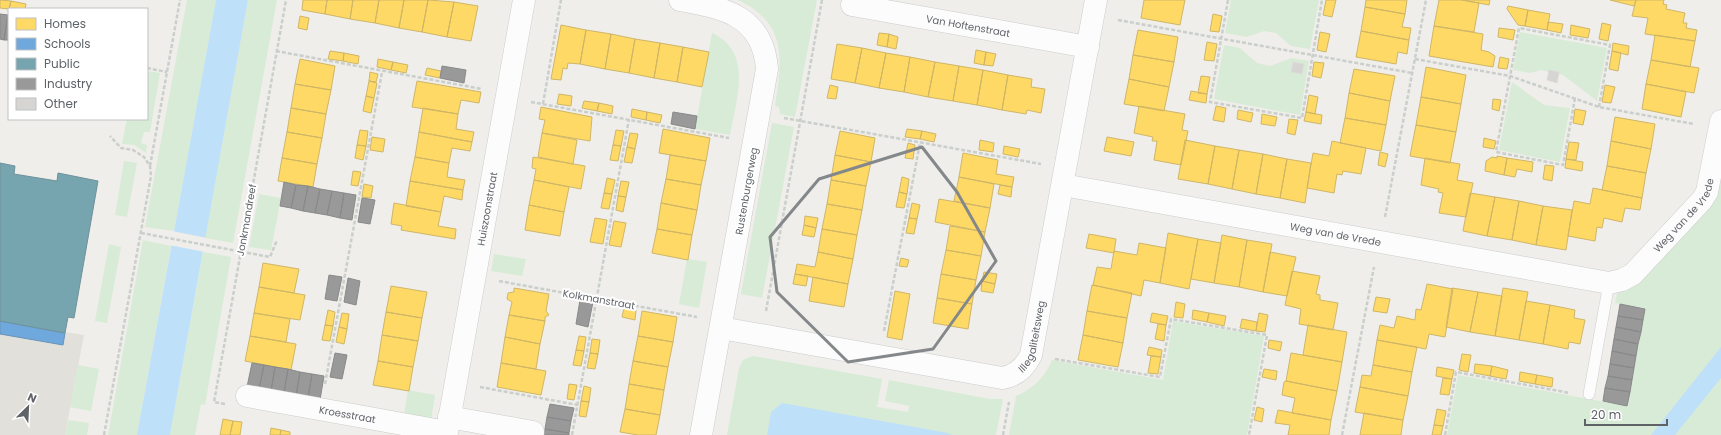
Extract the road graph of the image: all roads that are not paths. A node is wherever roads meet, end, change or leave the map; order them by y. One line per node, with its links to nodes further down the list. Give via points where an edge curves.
1 (524, 0): 12 (street, Huiszoonstraat)
2 (680, 0): 9 (street, Rustenburgerweg, via 732,12 743,20 758,36 763,46 767,69)
3 (853, 0): 5 (street, Van Hoftenstraat, via 852,5)
4 (1095, 8): 5 (street, Illegaliteitsweg)
5 (1088, 47): 7 (street, Illegaliteitsweg)
6 (1720, 125): 8 (street, Weg van de Vrede, via 1710,182 1702,200 1633,274)
7 (1064, 176): 8 (street, Weg van de Vrede); 9 (street, Illegaliteitsweg, via 1031,355 1024,367 1009,377 761,335)
8 (1609, 283): 10 (lane)
9 (721, 324): 14 (street, Rustenburgerweg)
10 (1589, 394)
11 (247, 396): 12 (street, Kroesstraat, via 321,409)
12 (448, 424): 13 (street)
13 (532, 432)
14 (701, 435)

